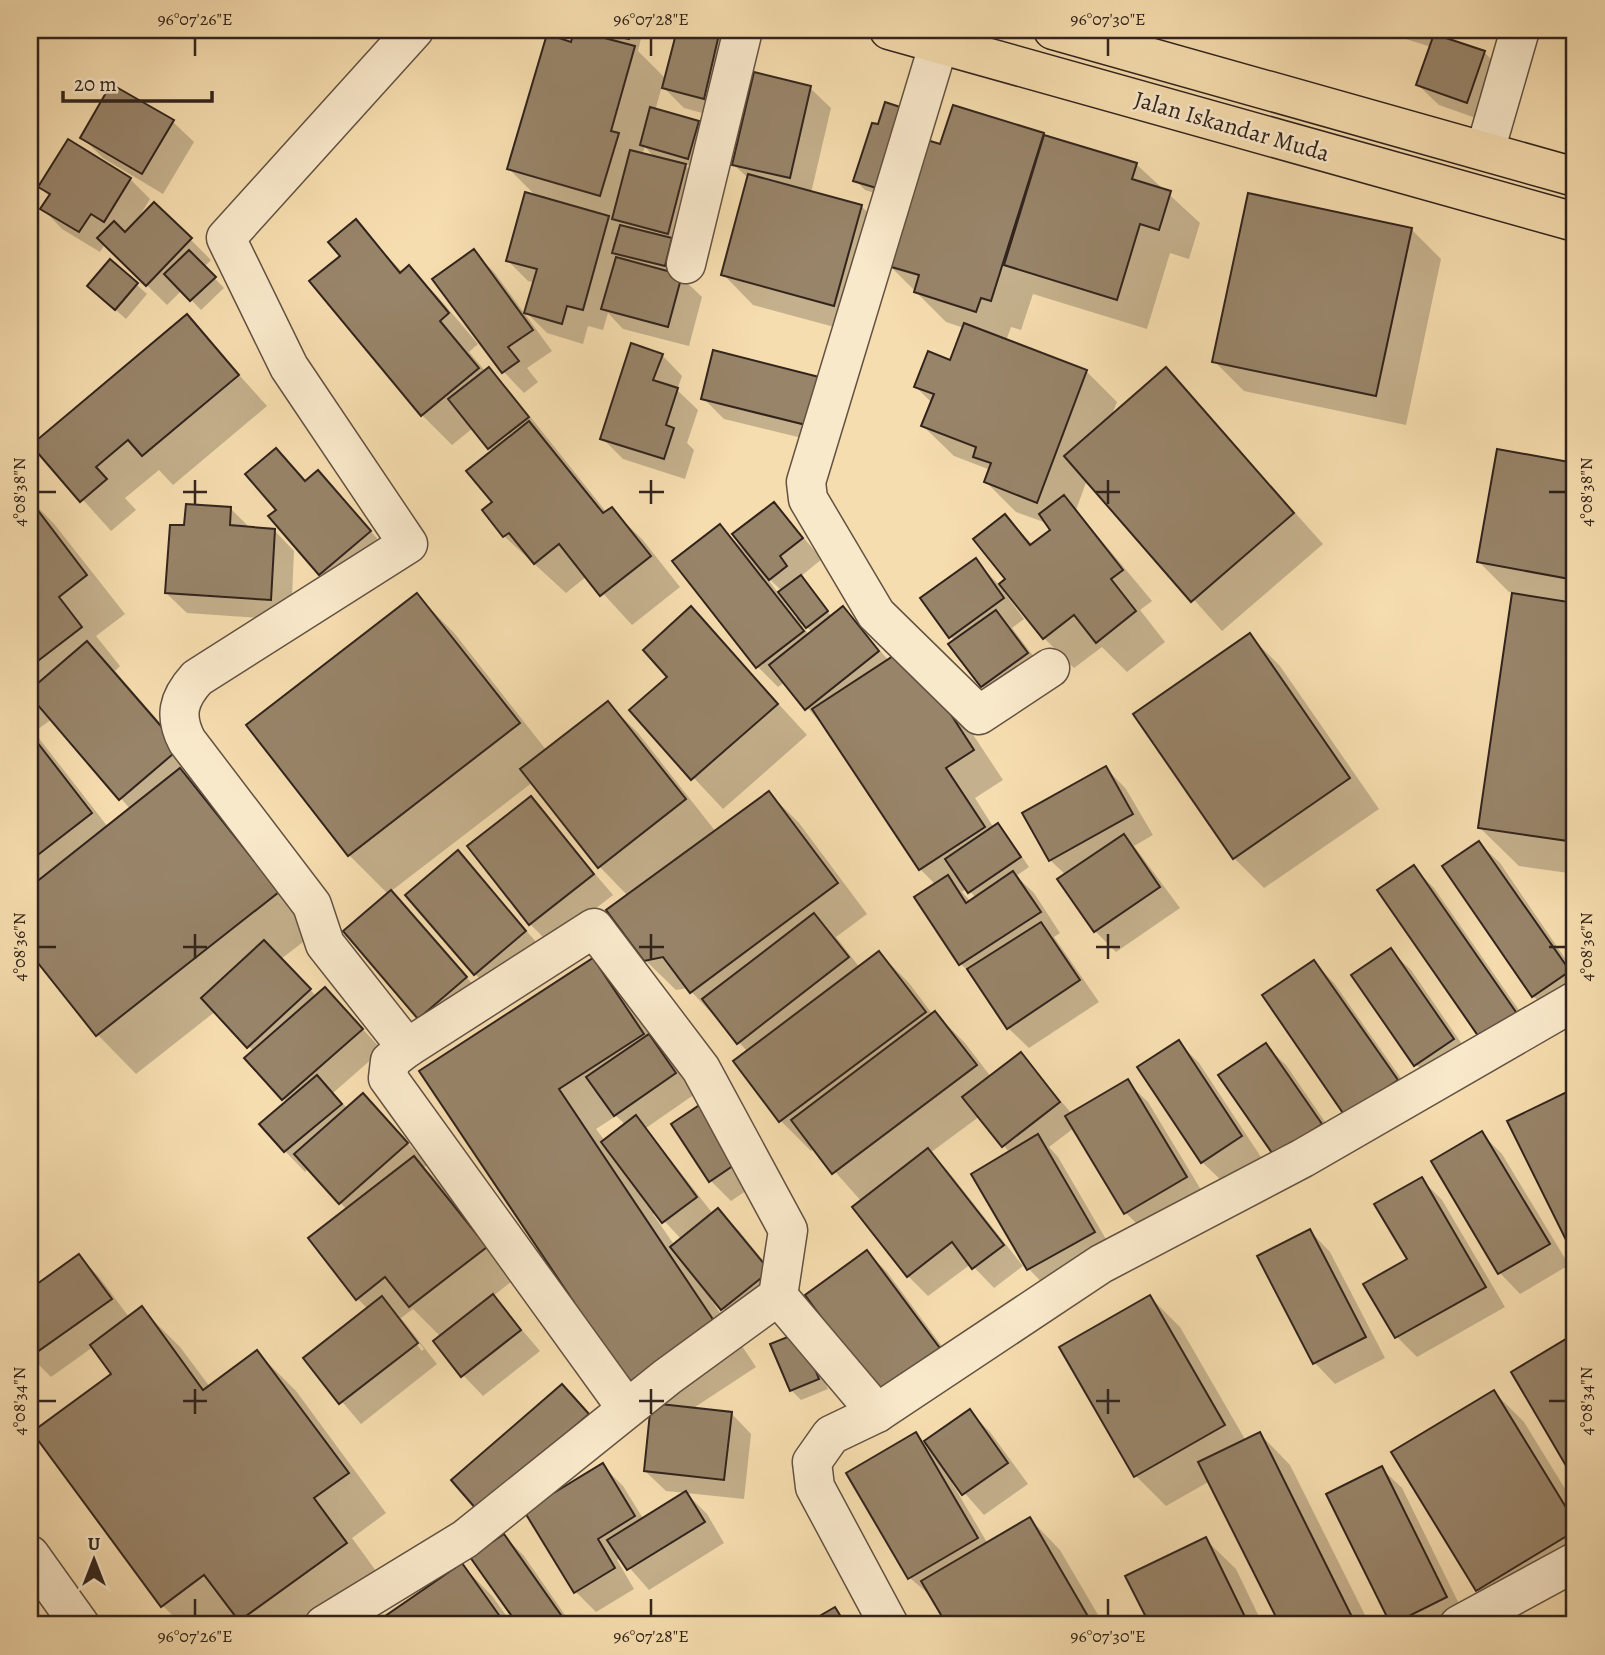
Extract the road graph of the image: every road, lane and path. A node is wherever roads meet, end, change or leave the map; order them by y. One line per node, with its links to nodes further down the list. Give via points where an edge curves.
1 (414, 30): 13 (street, via 226,238 289,368 408,544 197,678 183,696 178,718 187,741 312,905 325,944)
2 (743, 30): 10 (street)
3 (888, 30): 6 (highway, Jalan Iskandar Muda)
4 (1053, 30): 7 (highway, Jalan Iskandar Muda)
5 (1520, 30): 7 (street)
6 (939, 43): 9 (highway, Jalan Iskandar Muda); 11 (street, via 806,482 808,499 876,614 979,715)
7 (1485, 151): 8 (highway, Jalan Iskandar Muda)
8 (1575, 177)
9 (1575, 222)
10 (685, 264)
11 (1049, 668)
12 (1575, 1001): 16 (street, via 1303,1158 1101,1264)
13 (407, 1048): 14 (street, via 594,928 701,1069 788,1230); 15 (street, via 390,1061 388,1078)
14 (778, 1296): 15 (street); 16 (street)
15 (627, 1409): 20 (street, via 465,1539)
16 (877, 1413): 21 (street, via 831,1435 812,1462 815,1487)
17 (30, 1555): 19 (street)
18 (1575, 1562): 22 (street)
19 (80, 1625)
20 (324, 1625)
21 (889, 1625)
22 (1459, 1625)

